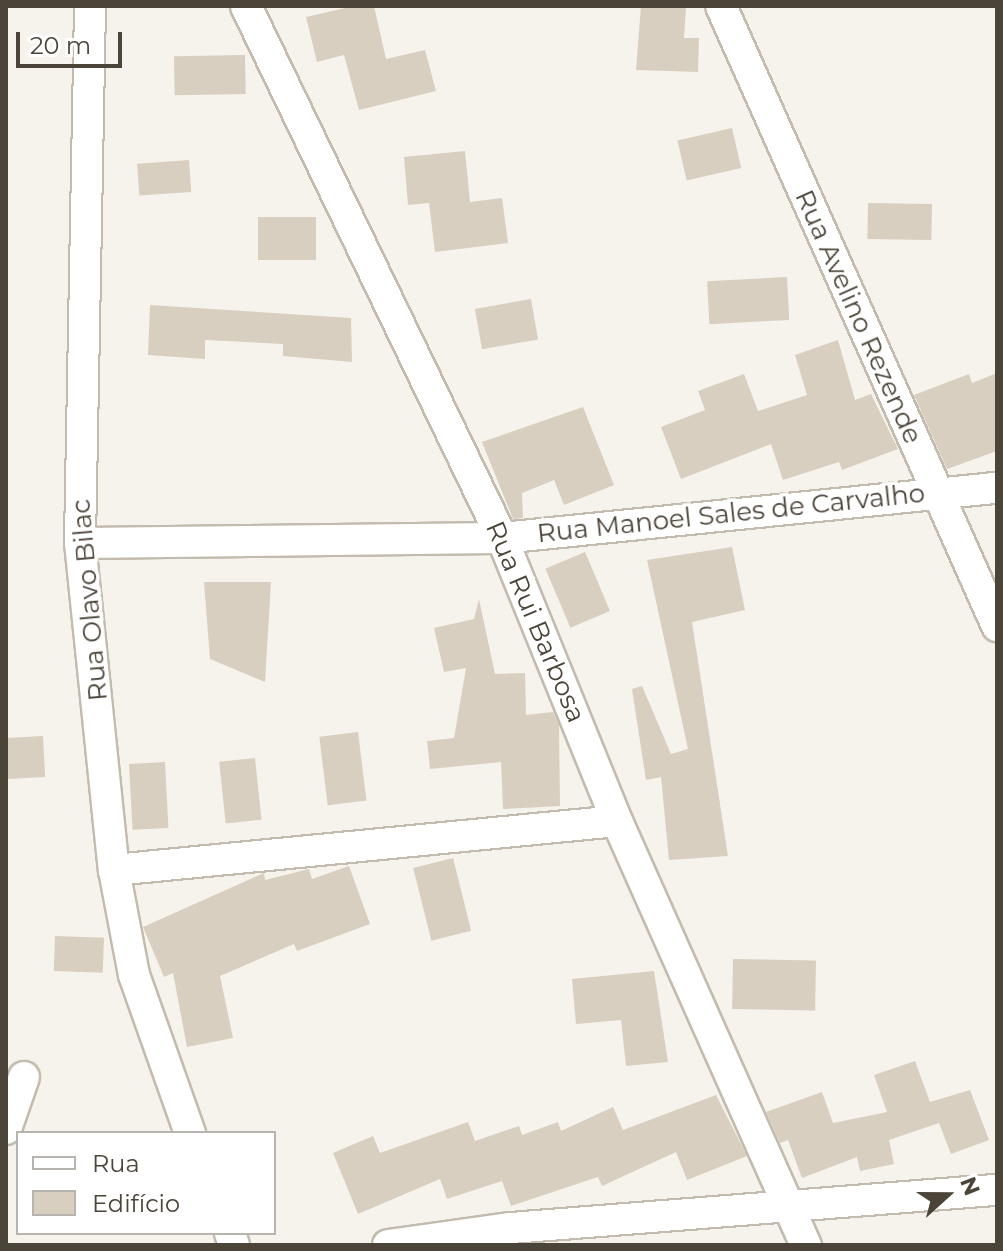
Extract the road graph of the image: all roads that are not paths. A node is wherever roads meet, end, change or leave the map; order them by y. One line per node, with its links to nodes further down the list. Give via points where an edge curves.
1 (90, 6): 7 (street, Rua Olavo Bilac)
2 (246, 6): 6 (street, Rua Rui Barbosa)
3 (721, 6): 5 (street, Rua Avelino Rezende)
4 (997, 488): 5 (street, Rua Manoel Sales de Carvalho)
5 (935, 493): 6 (street, Rua Manoel Sales de Carvalho); 8 (street, Rua Avelino Rezende)
6 (502, 538): 7 (street, Rua Manoel Sales de Carvalho); 9 (street, Rua Rui Barbosa)
7 (80, 543): 10 (street, Rua Olavo Bilac)
8 (997, 626)
9 (617, 821): 10 (street); 15 (street, Rua Rui Barbosa)
10 (114, 870): 13 (street, Rua Olavo Bilac, via 134,975)
11 (24, 1077): 12 (street)
12 (6, 1129)
13 (189, 1131)
14 (997, 1190): 15 (street)
15 (787, 1203): 16 (street); 18 (street, Rua Rui Barbosa)
16 (515, 1236): 17 (street)
17 (388, 1245)
18 (806, 1245)

